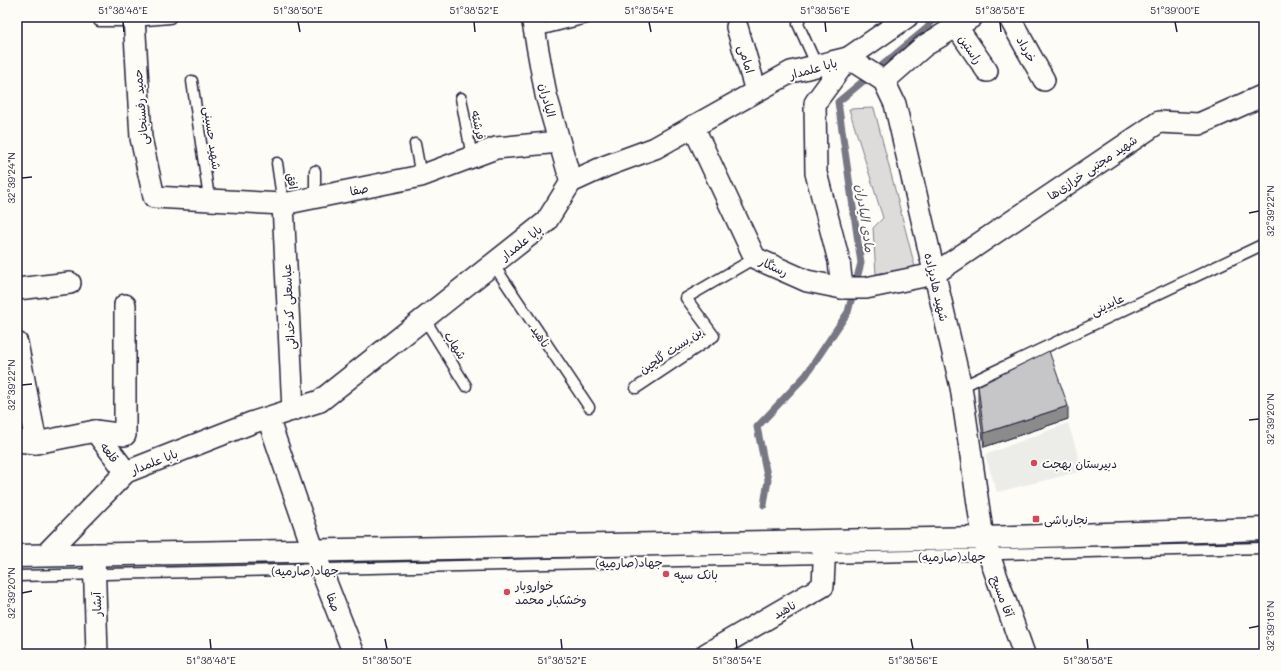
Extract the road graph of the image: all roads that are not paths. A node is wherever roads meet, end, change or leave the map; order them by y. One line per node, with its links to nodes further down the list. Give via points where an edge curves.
1 (590, 17): 9 (lane)
2 (800, 17): 12 (lane, via 798,24)
3 (907, 17): 11 (street)
4 (1009, 17): 14 (street, خرداد)
5 (170, 18): 6 (lane)
6 (134, 19): 7 (lane); 28 (street, حمید رفسنجانی, via 141,138)
7 (99, 21)
8 (964, 22): 13 (street, راستین); 16 (street, via 924,46)
9 (533, 24): 21 (street, الیادران, via 546,95)
10 (737, 27): 17 (street, امامی)
11 (848, 58): 12 (street, بابا علمدار); 16 (street); 37 (street, via 815,103 816,173 839,261)
12 (817, 66): 17 (street, بابا علمدار, via 791,72)
13 (987, 71)
14 (1044, 80)
15 (192, 81): 29 (lane, شهید حسینی)
16 (884, 81): 35 (street, شهید هادیزاده, via 895,104)
17 (756, 91): 20 (street, بابا علمدار)
18 (1264, 95): 35 (street, شهید مجتبی خرازی‌ها, via 1199,124 1159,122)
19 (461, 98): 23 (lane, فرشته)
20 (693, 126): 27 (street, بابا علمدار, via 655,148); 33 (street, رستگار)
21 (559, 142): 23 (street, صفا, via 496,148); 27 (street, الیادران)
22 (415, 144): 26 (lane)
23 (472, 158): 26 (street, صفا)
24 (277, 163): 31 (lane, افق)
25 (315, 171): 30 (lane)
26 (421, 176): 30 (street, صفا)
27 (571, 182): 34 (street, بابا علمدار, via 546,222)
28 (154, 197): 29 (street, صفا)
29 (209, 198): 31 (street, صفا)
30 (314, 198): 31 (street, صفا)
31 (283, 204): 46 (street, عباسعلی کدخدائی)
32 (1264, 244): 43 (lane, عابدینی)
33 (755, 258): 37 (street, رستگار, via 807,281); 44 (lane, بن بست گلچین, via 686,298 714,336)
34 (492, 264): 40 (street, بابا علمدار); 45 (lane, ناهید)
35 (934, 274): 37 (street, رستگار, via 866,288); 43 (street, شهید هادیزاده)
36 (70, 283): 38 (street)
37 (842, 288)
38 (17, 289)
39 (125, 305): 48 (street, via 125,435)
40 (424, 318): 42 (lane, شهاب); 46 (street, بابا علمدار, via 320,401)
41 (18, 353): 49 (street)
42 (466, 386)
43 (961, 387): 52 (street, شهید هادیزاده)
44 (636, 388)
45 (589, 407)
46 (293, 410): 47 (street, بابا علمدار)
47 (268, 418): 50 (street, بابا علمدار); 54 (street)
48 (95, 431): 49 (street); 50 (street, قلعه)
49 (26, 442)
50 (126, 472): 56 (street, بابا علمدار)
51 (1264, 529): 52 (main road, جهاد(صارمیه))
52 (985, 547): 53 (lane, جهاد(صارمیه)); 55 (main road, جهاد(صارمیه)); 64 (street, آقا مسیح)
53 (1264, 548)
54 (314, 549): 55 (main road, جهاد(صارمیه)); 58 (main road, جهاد(صارمیه)); 59 (street, صفا)
55 (824, 549): 59 (lane, جهاد(صارمیه)); 63 (street, ناهید, via 823,586)
56 (45, 555): 57 (main road, جهاد(صارمیه)); 58 (main road, جهاد(صارمیه))
57 (17, 556)
58 (94, 565): 59 (lane, جهاد(صارمیه)); 60 (lane, جهاد(صارمیه)); 61 (street, آبشار)
59 (322, 570): 62 (street, صفا)
60 (17, 576)
61 (97, 654)
62 (354, 654)
63 (706, 654)
64 (1024, 654)

